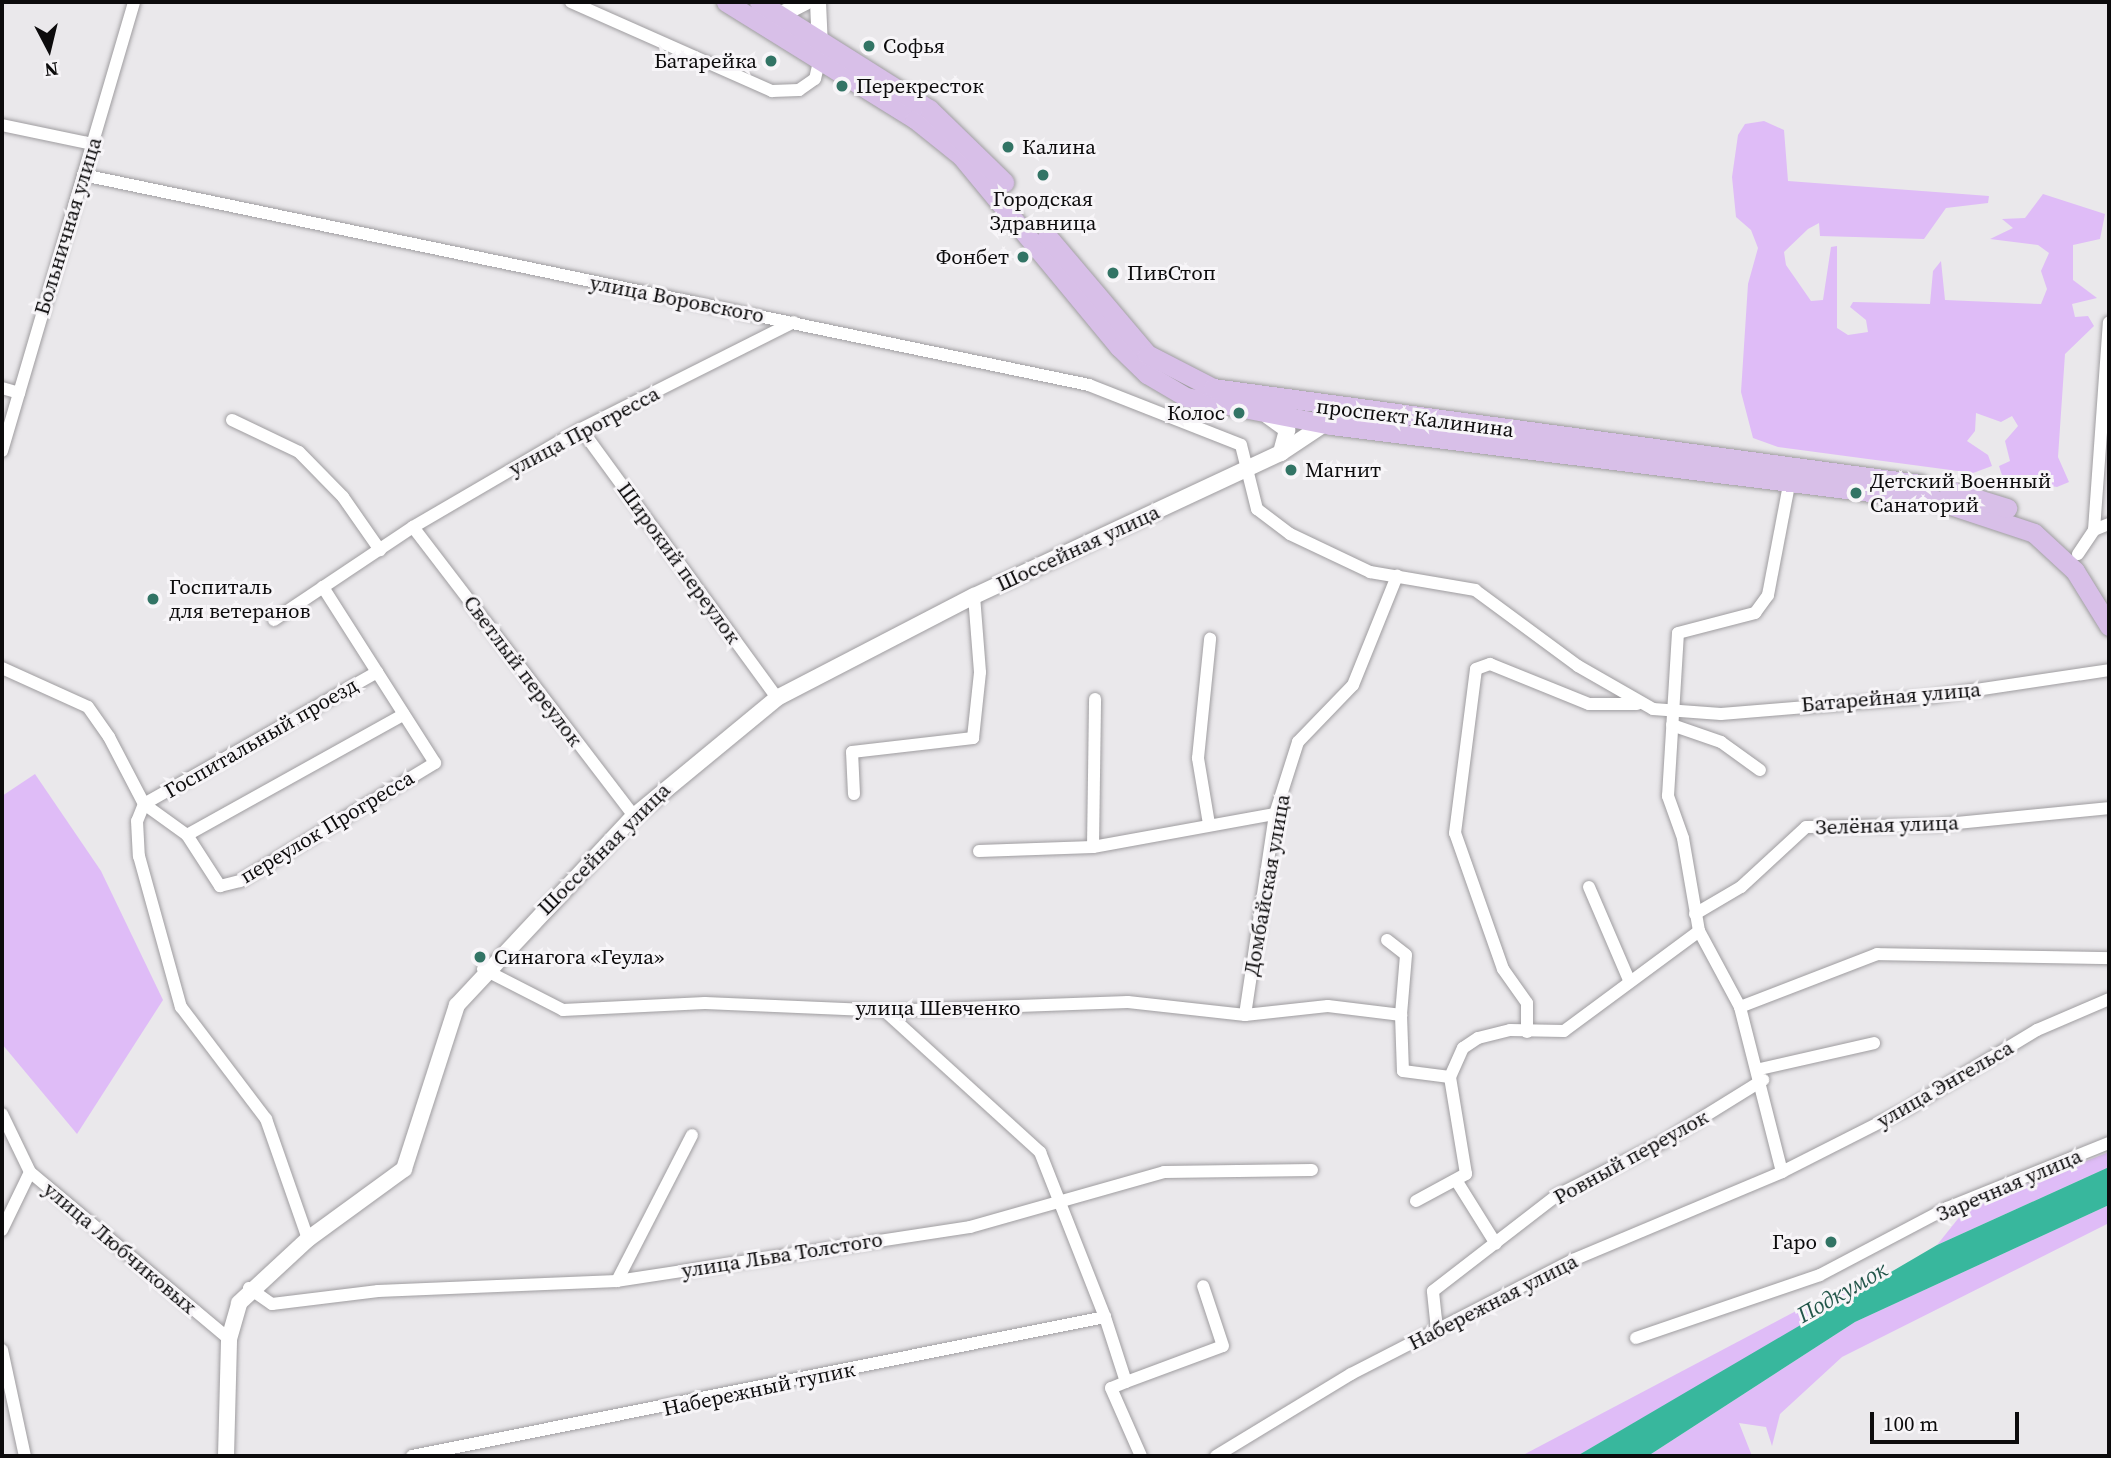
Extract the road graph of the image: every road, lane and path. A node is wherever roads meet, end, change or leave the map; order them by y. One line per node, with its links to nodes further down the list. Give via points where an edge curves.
1 (134, 2): 11 (street, Больничная улица)
2 (571, 2): 9 (street, via 772,91 799,90 815,79)
3 (726, 2): 9 (main road, проспект Калинина)
4 (758, 2): 7 (main road, проспект Калинина)
5 (806, 2): 7 (main road)
6 (817, 2): 8 (main road)
7 (780, 15): 8 (main road, проспект Калинина)
8 (819, 36): 9 (main road); 18 (main road, проспект Калинина, via 965,139 1124,332 1166,367 1213,388)
9 (820, 57): 17 (main road, проспект Калинина, via 915,119 988,182 1147,374 1207,405)
10 (2, 125): 11 (street)
11 (92, 144): 12 (street, Больничная улица)
12 (83, 175): 13 (street, улица Воровского); 16 (street, Больничная улица)
13 (794, 322): 20 (street, улица Прогресса); 23 (street, улица Воровского, via 1089,385 1241,445)
14 (2109, 323): 27 (street)
15 (2, 388): 16 (street)
16 (19, 393): 21 (street, Больничная улица)
17 (1268, 416): 18 (main road, проспект Калинина); 22 (main road, проспект Калинина, via 1287,430)
18 (1332, 417): 22 (main road, Шоссейная улица); 24 (main road, проспект Калинина); 29 (main road, проспект Калинина, via 1942,488 2037,520)
19 (232, 421): 28 (street, via 299,452 344,497)
20 (581, 429): 26 (street, улица Прогресса); 40 (street, Широкий переулок)
21 (2, 451)
22 (1281, 453): 23 (main road, Шоссейная улица)
23 (1250, 467): 30 (street, via 1257,509 1290,534 1370,572); 32 (main road, Шоссейная улица)
24 (1790, 480): 35 (main road, проспект Калинина, via 1935,500 2034,533 2075,571); 44 (street, via 1768,595 1755,613 1678,633)
25 (2109, 524): 27 (street)
26 (413, 527): 28 (street, улица Прогресса); 50 (street, Светлый переулок)
27 (2094, 530): 29 (street)
28 (380, 550): 31 (street, улица Прогресса)
29 (2078, 554): 33 (main road, проспект Калинина)
30 (1397, 576): 42 (street, via 1475,590); 49 (street, Домбайская улица, via 1353,685 1298,742)
31 (323, 587): 34 (street, улица Прогресса); 39 (street, переулок Прогресса)
32 (974, 596): 40 (main road, Шоссейная улица); 46 (street, via 980,672 972,738 852,752)
33 (2109, 598)
34 (274, 620)
35 (2109, 626)
36 (1210, 639): 51 (street, via 1198,758)
37 (2, 668): 47 (street, via 89,707)
38 (2109, 670): 44 (street, Батарейная улица, via 1929,697)
39 (377, 672): 43 (street, переулок Прогресса); 47 (street, Госпитальный проезд)
40 (777, 698): 50 (main road, Шоссейная улица)
41 (1095, 699): 53 (street)
42 (1637, 705): 44 (street); 67 (street, via 1589,704 1483,663 1476,669 1455,833 1503,969 1527,1003)
43 (404, 714): 52 (street); 52 (street, переулок Прогресса, via 435,763 240,881 220,886)
44 (1672, 718): 45 (street, via 1721,742); 56 (street, via 1668,796 1683,838)
45 (1760, 770)
46 (854, 794)
47 (144, 804): 52 (street); 81 (street, via 137,821 139,856 181,1007 265,1119)
48 (2109, 808): 56 (street, Зелёная улица, via 1937,825 1806,827 1741,887)
49 (1275, 814): 51 (street); 65 (street, Домбайская улица)
50 (634, 816): 60 (main road, Шоссейная улица)
51 (1209, 824): 53 (street)
52 (187, 835)
53 (1093, 847): 54 (street)
54 (979, 851)
55 (1589, 887): 61 (street)
56 (1695, 914): 57 (street)
57 (1699, 931): 61 (street); 63 (street)
58 (1387, 940): 66 (street, via 1406,955)
59 (2109, 958): 63 (street, via 1877,954)
60 (483, 970): 64 (street, улица Шевченко, via 563,1010 705,1003); 81 (main road, Шоссейная улица, via 446,1030 415,1150 404,1169)
61 (1629, 980): 67 (street, via 1564,1031)
62 (2109, 999): 76 (street, улица Энгельса, via 2037,1030 1908,1108)
63 (1740, 1007): 69 (street)
64 (885, 1011): 65 (street, улица Шевченко, via 1128,1002); 79 (street, via 1040,1152)
65 (1245, 1015): 66 (street, улица Шевченко, via 1328,1006)
66 (1401, 1015): 70 (street, via 1403,1071)
67 (1527, 1031): 70 (street, via 1478,1038 1462,1048)
68 (1874, 1043): 69 (street, Ровный переулок)
69 (1762, 1074): 76 (street); 82 (street, Ровный переулок, via 1663,1142 1556,1195)
70 (1450, 1077): 77 (street, via 1466,1174)
71 (2, 1114): 75 (street, улица Любчиковых)
72 (692, 1135): 83 (street)
73 (2109, 1143): 88 (street, Заречная улица, via 1947,1208 1820,1275)
74 (1312, 1170): 79 (street, улица Льва Толстого, via 1164,1172)
75 (30, 1172): 80 (street); 89 (street, улица Любчиковых)
76 (1782, 1172): 87 (street, Набережная улица, via 1573,1260)
77 (1456, 1180): 78 (street); 82 (street)
78 (1416, 1201)
79 (1063, 1203): 83 (street, улица Льва Толстого, via 970,1227); 86 (street)
80 (2, 1230)
81 (308, 1239): 85 (main road, Шоссейная улица)
82 (1496, 1244): 87 (street, Ровный переулок, via 1433,1290)
83 (617, 1280): 85 (street, улица Льва Толстого, via 378,1291 272,1304)
84 (1203, 1286): 91 (street, via 1223,1346)
85 (250, 1288): 89 (main road, Шоссейная улица, via 232,1317)
86 (1105, 1317): 91 (street); 94 (street, Набережный тупик)
87 (1437, 1330): 96 (street, Набережная улица, via 1270,1420)
88 (1636, 1338)
89 (229, 1339): 93 (main road, Шоссейная улица)
90 (2, 1350): 92 (street)
91 (1126, 1382): 95 (street, via 1111,1388)
92 (25, 1456)
93 (226, 1456)
94 (412, 1456)
95 (1141, 1456)
96 (1216, 1456)

